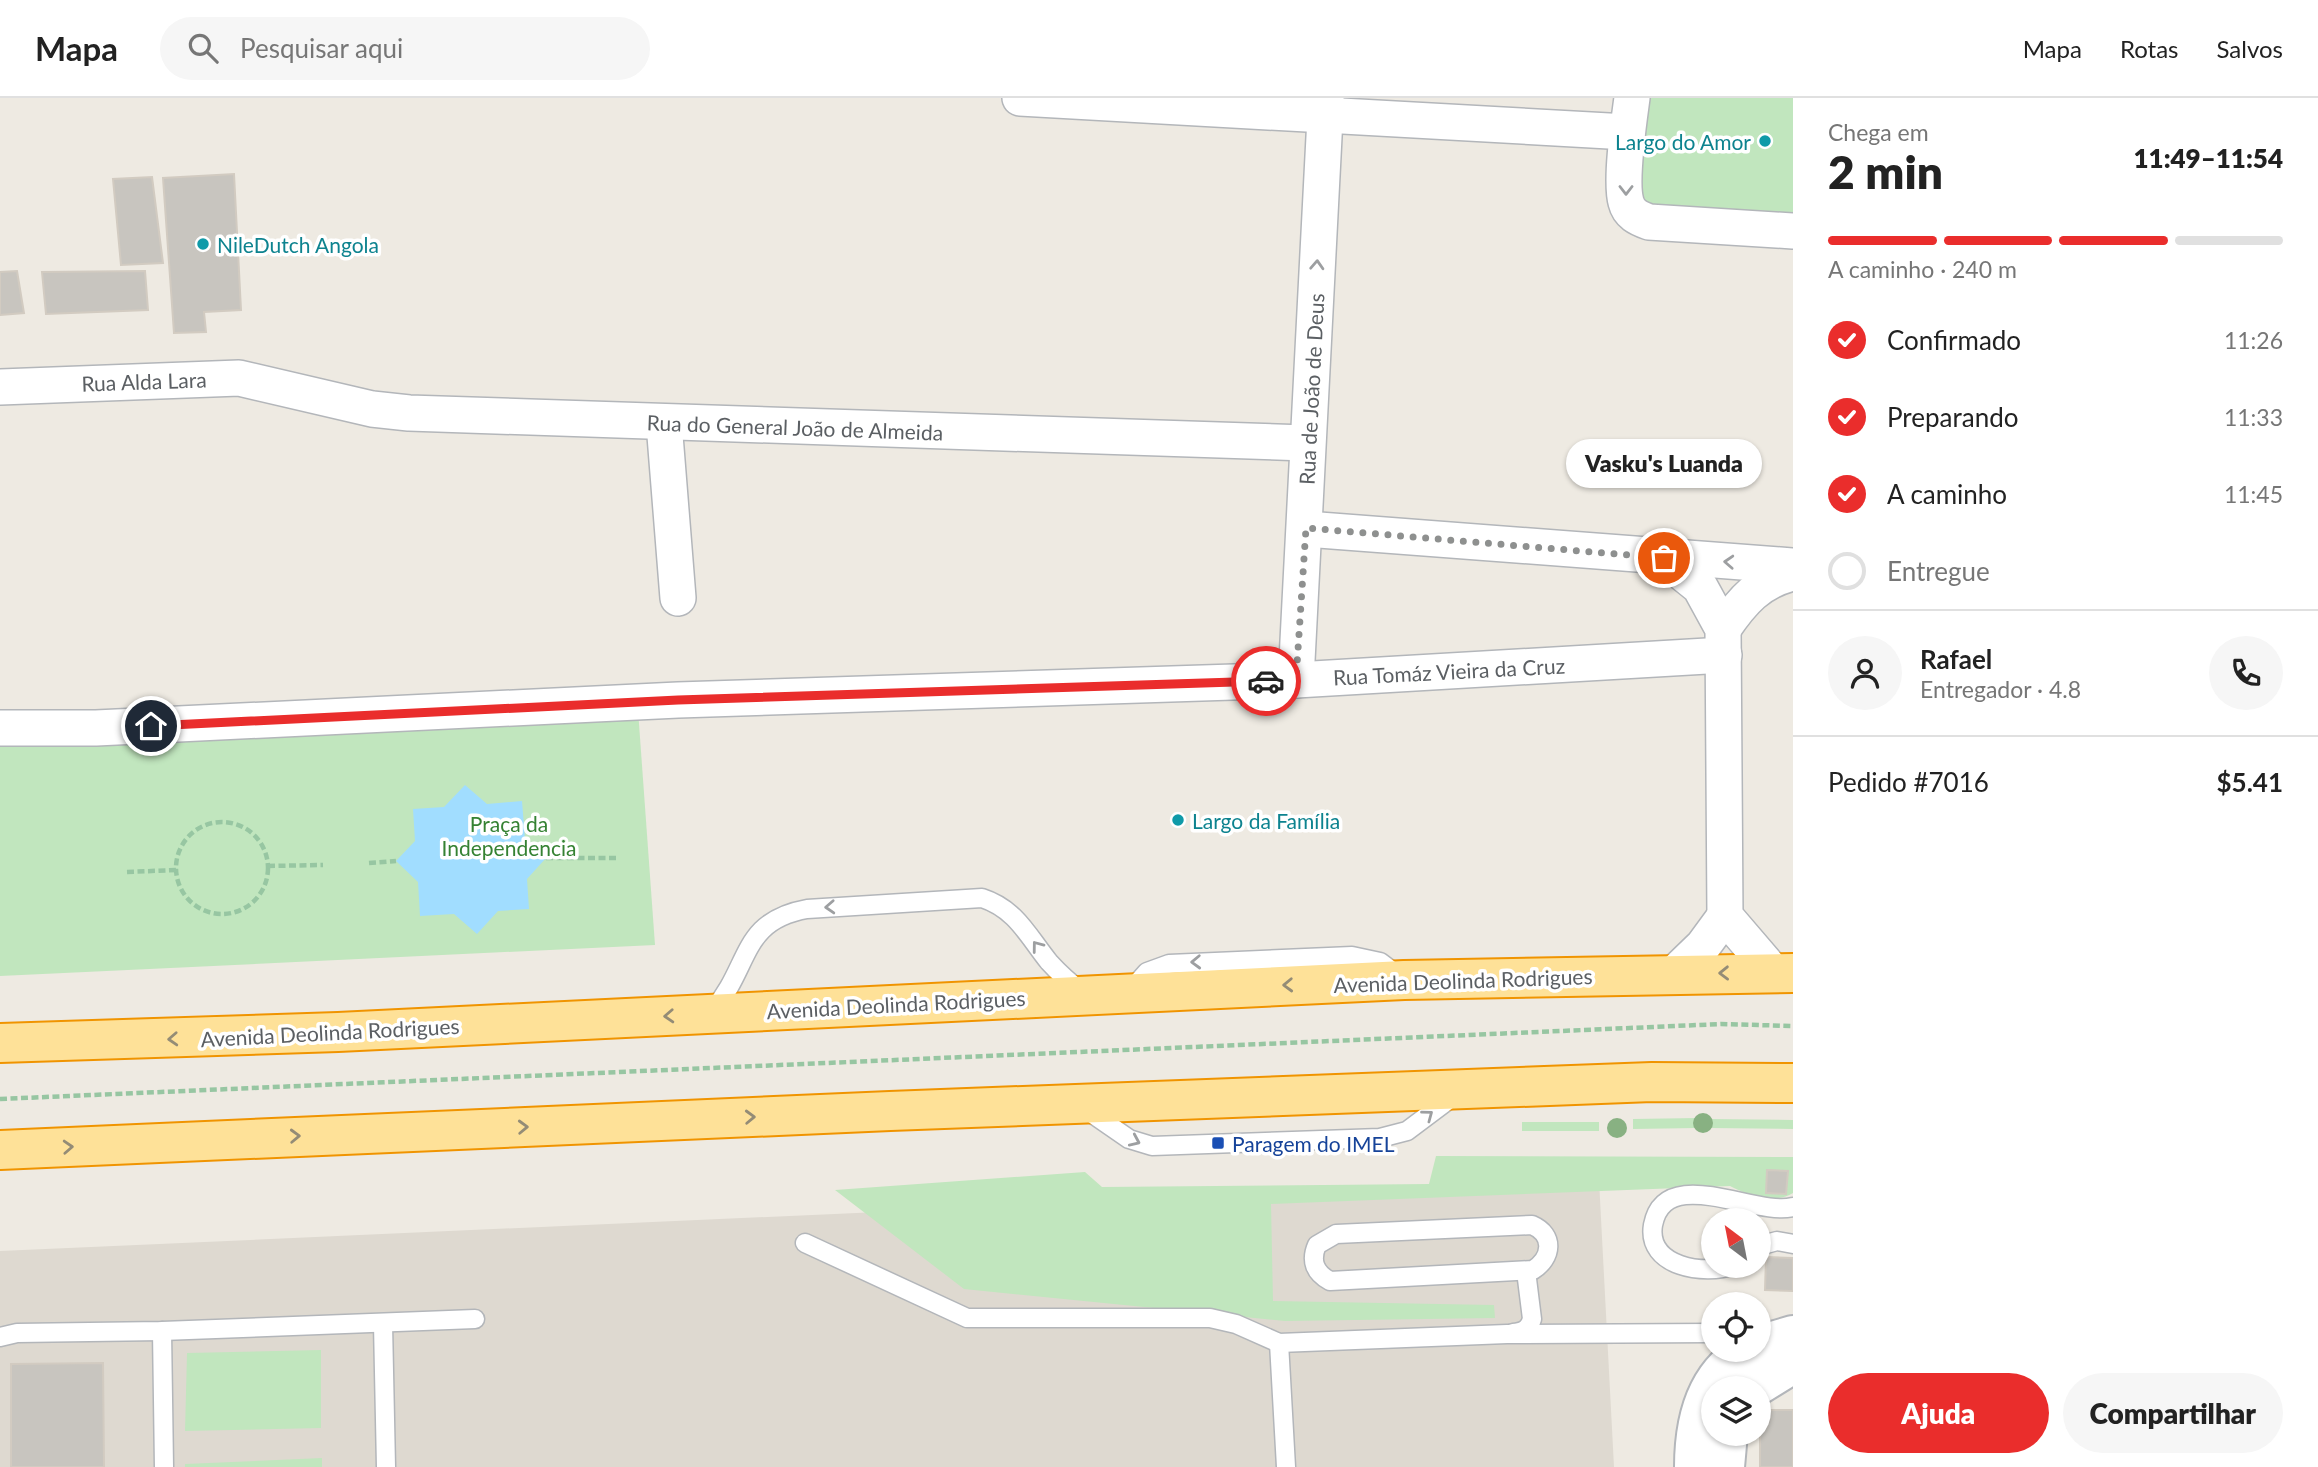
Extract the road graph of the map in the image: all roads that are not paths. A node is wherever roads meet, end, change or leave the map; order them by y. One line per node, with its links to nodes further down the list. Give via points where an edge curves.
1 (1020, 98): 3 (street)
2 (1632, 98): 4 (street)
3 (1326, 107): 4 (street); 9 (street, Rua de João de Deus, one-way to 3)
4 (1627, 132): 5 (street, one-way to 5, via 1626,202 1634,216 1649,222)
5 (1793, 231)
6 (0, 387): 7 (street, Rua Alda Lara, via 239,379)
7 (287, 389): 8 (street, Rua do General João de Almeida, via 409,413)
8 (664, 423): 9 (street, Rua do General João de Almeida); 14 (street)
9 (1306, 443): 10 (street, Rua de João de Deus)
10 (1306, 528): 11 (street); 16 (street, Rua de João de Deus)
11 (1664, 558): 12 (street, one-way to 11); 15 (street, via 1700,587)
12 (1793, 566)
13 (1793, 573): 15 (street, via 1757,588 1741,603)
14 (678, 598)
15 (1723, 642): 16 (street, Rua Tomáz Vieira da Cruz); 18 (street)
16 (1296, 680): 17 (street, Rua Tomáz Vieira da Cruz, via 678,700 96,728)
17 (0, 728)
18 (1725, 916): 19 (street); 20 (street)
19 (1783, 972): 20 (highway, Avenida Deolinda Rodrigues, one-way to 20)
20 (1674, 974): 21 (highway, Avenida Deolinda Rodrigues, one-way to 21)
21 (1085, 995): 22 (highway, Avenida Deolinda Rodrigues); 22 (lane, one-way to 22, via 1059,973 1017,918 1000,904 982,898 784,913 756,936 725,996)
22 (709, 1014): 23 (highway, Avenida Deolinda Rodrigues, one-way to 23, via 159,1040)
23 (0, 1043)
24 (1793, 1083): 25 (highway, one-way to 24, via 1463,1089 1652,1082)
25 (0, 1150)
26 (1793, 1207): 28 (lane)
27 (1763, 1208): 32 (lane, via 1709,1194 1688,1194 1667,1202 1654,1221 1655,1244 1670,1261)
28 (1771, 1210)
29 (805, 1243): 43 (lane, via 967,1318 1210,1318)
30 (1771, 1243): 31 (lane)
31 (1793, 1244)
32 (1701, 1268)
33 (1526, 1271): 33 (lane, via 1330,1282 1318,1273 1312,1259 1317,1245 1336,1234 1532,1225 1544,1233 1549,1247 1545,1261); 39 (lane, via 1530,1326 1524,1332)
34 (475, 1319): 35 (lane)
35 (383, 1324): 36 (lane); 49 (lane)
36 (162, 1331): 41 (lane, via 17,1333); 48 (lane)
37 (1701, 1333): 39 (lane)
38 (1771, 1333): 40 (lane)
39 (1507, 1334): 43 (lane)
40 (1793, 1334): 42 (street)
41 (0, 1338)
42 (1771, 1341)
43 (1279, 1343): 50 (lane)
44 (1734, 1362): 51 (street, via 1706,1396)
45 (1793, 1364): 46 (street)
46 (1771, 1378)
47 (1727, 1446): 52 (street)
48 (164, 1467)
49 (386, 1467)
50 (1286, 1467)
51 (1695, 1467)
52 (1725, 1467)

